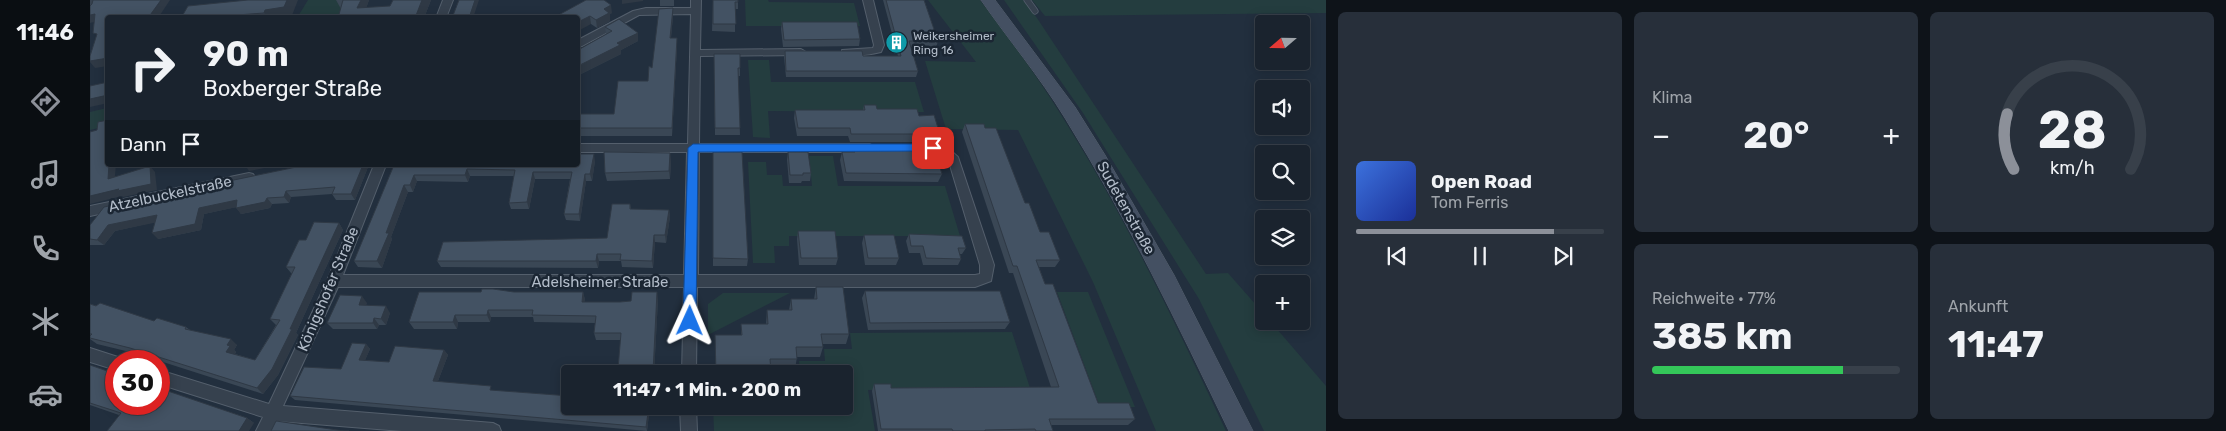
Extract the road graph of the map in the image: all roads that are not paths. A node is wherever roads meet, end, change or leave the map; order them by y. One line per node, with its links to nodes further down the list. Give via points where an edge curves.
1 (90, 0): 7 (street)
2 (448, 0): 9 (street)
3 (868, 0): 12 (street, via 879,45 877,50)
4 (988, 0): 32 (main road, Sudetenstraße, via 1069,111 1099,159 1167,281)
5 (1027, 0): 8 (lane)
6 (696, 6): 10 (street, via 636,13); 13 (street)
7 (90, 11)
8 (1035, 11)
9 (442, 15)
10 (580, 43)
11 (809, 52): 13 (street)
12 (838, 52)
13 (695, 53): 15 (street)
14 (580, 148): 15 (street)
15 (693, 148): 16 (street); 22 (street)
16 (883, 148)
17 (903, 148): 22 (street, Adelsheimer Straße, via 945,150 954,160 987,265 986,277 975,281)
18 (379, 167): 21 (street, Königshofer Straße)
19 (259, 176): 20 (street, Atzelbuckelstraße)
20 (90, 211)
21 (334, 282): 22 (street, Adelsheimer Straße); 27 (street, Königshofer Straße)
22 (690, 282): 25 (street)
23 (90, 355): 24 (street)
24 (105, 360)
25 (689, 365)
26 (170, 380): 27 (street)
27 (274, 413): 29 (street, Königshofer Straße); 30 (street)
28 (688, 415): 31 (street)
29 (264, 431)
30 (493, 431)
31 (689, 431)
32 (1241, 431)

